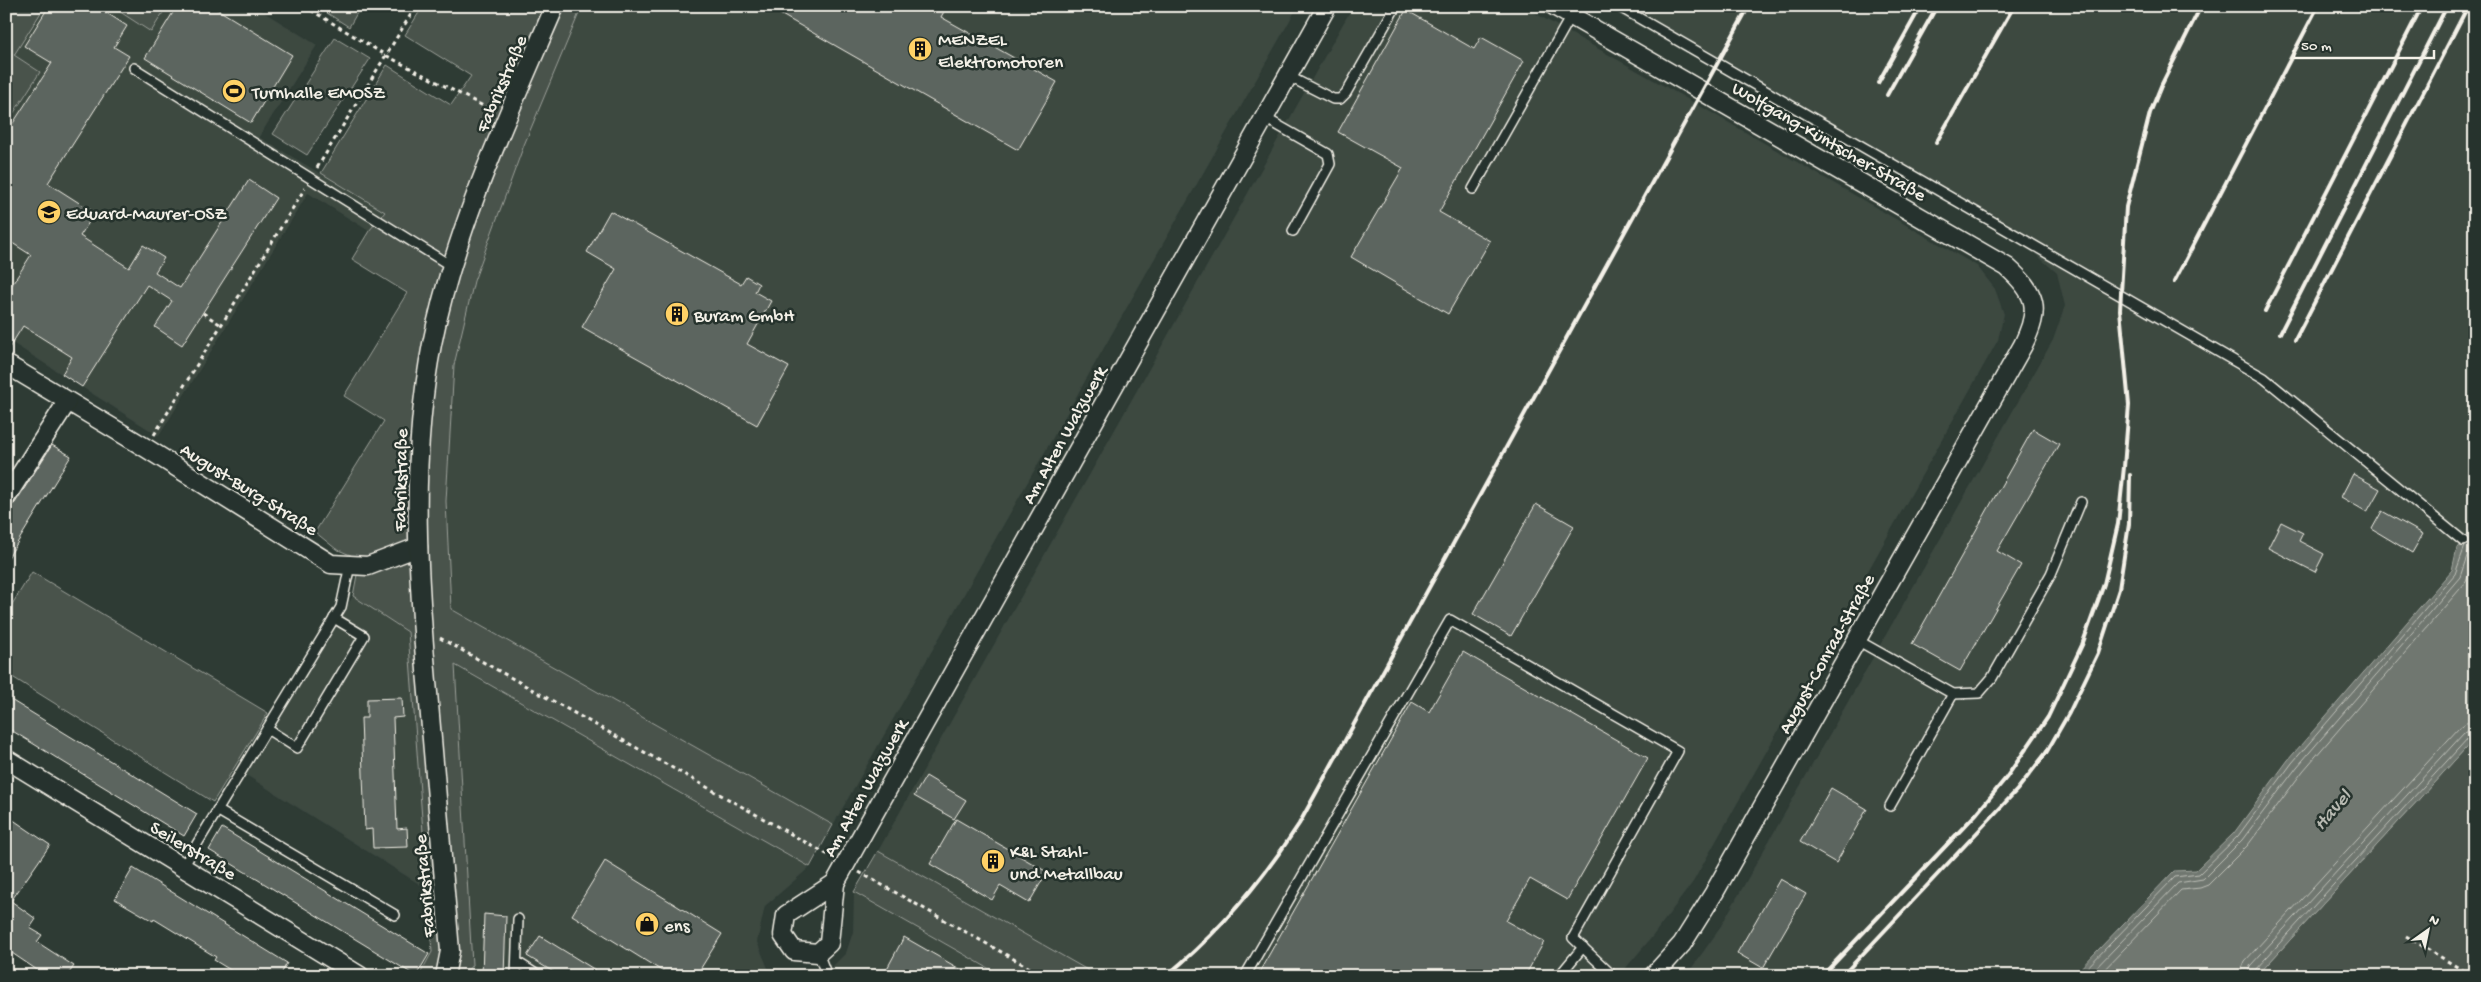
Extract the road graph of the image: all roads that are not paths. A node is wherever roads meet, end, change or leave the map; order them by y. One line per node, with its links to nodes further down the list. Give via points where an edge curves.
1 (555, 6): 12 (street, Fabrikstraße, via 507,118)
2 (1327, 6): 8 (street, Am Alten Walzwerk)
3 (1396, 6): 8 (lane, via 1340,99 1333,99)
4 (1554, 6): 6 (street, Wolfgang-Küntscher-Straße)
5 (1618, 6): 18 (lane, via 2264,378)
6 (1571, 16): 10 (lane); 13 (street, Wolfgang-Küntscher-Straße, via 2007,268 2026,284 2034,306 2033,325)
7 (134, 68): 12 (lane)
8 (1288, 76): 9 (street, Am Alten Walzwerk)
9 (1265, 118): 11 (lane, via 1328,154 1330,164); 29 (street, Am Alten Walzwerk)
10 (1473, 189)
11 (1293, 232)
12 (451, 266): 19 (street, Fabrikstraße, via 432,345 419,432)
13 (2023, 345): 22 (street, August-Conrad-Straße)
14 (6, 364): 15 (street, August-Burg-Straße)
15 (67, 402): 16 (street); 20 (street, August-Burg-Straße, via 331,564)
16 (6, 497)
17 (2081, 502): 23 (lane, via 2051,574 1992,678 1979,693)
18 (2463, 541)
19 (418, 547): 20 (street, August-Burg-Straße, via 368,566); 36 (street, Fabrikstraße, via 450,951)
20 (350, 565): 21 (lane, via 341,607)
21 (334, 618): 24 (lane); 24 (lane, via 364,636 297,748)
22 (1857, 640): 23 (lane); 43 (street, August-Conrad-Straße, via 1714,893 1682,944)
23 (1953, 694): 26 (lane)
24 (267, 728): 27 (lane)
25 (6, 759): 28 (street, Seilerstraße)
26 (1890, 806)
27 (217, 810): 28 (lane); 30 (lane)
28 (183, 867): 35 (street, Seilerstraße)
29 (835, 883): 33 (street, Am Alten Walzwerk, via 829,943); 33 (street, Am Alten Walzwerk, via 786,915 783,935 794,950)
30 (395, 915)
31 (518, 918): 34 (lane)
32 (1583, 947): 40 (lane, via 1573,938 1678,750 1450,620); 41 (lane); 42 (lane)
33 (818, 953): 39 (lane)
34 (517, 962): 37 (lane); 38 (lane)
35 (360, 976)
36 (446, 976)
37 (516, 976)
38 (540, 976)
39 (827, 976)
40 (1245, 976)
41 (1559, 976)
42 (1613, 976)
43 (1653, 976)

